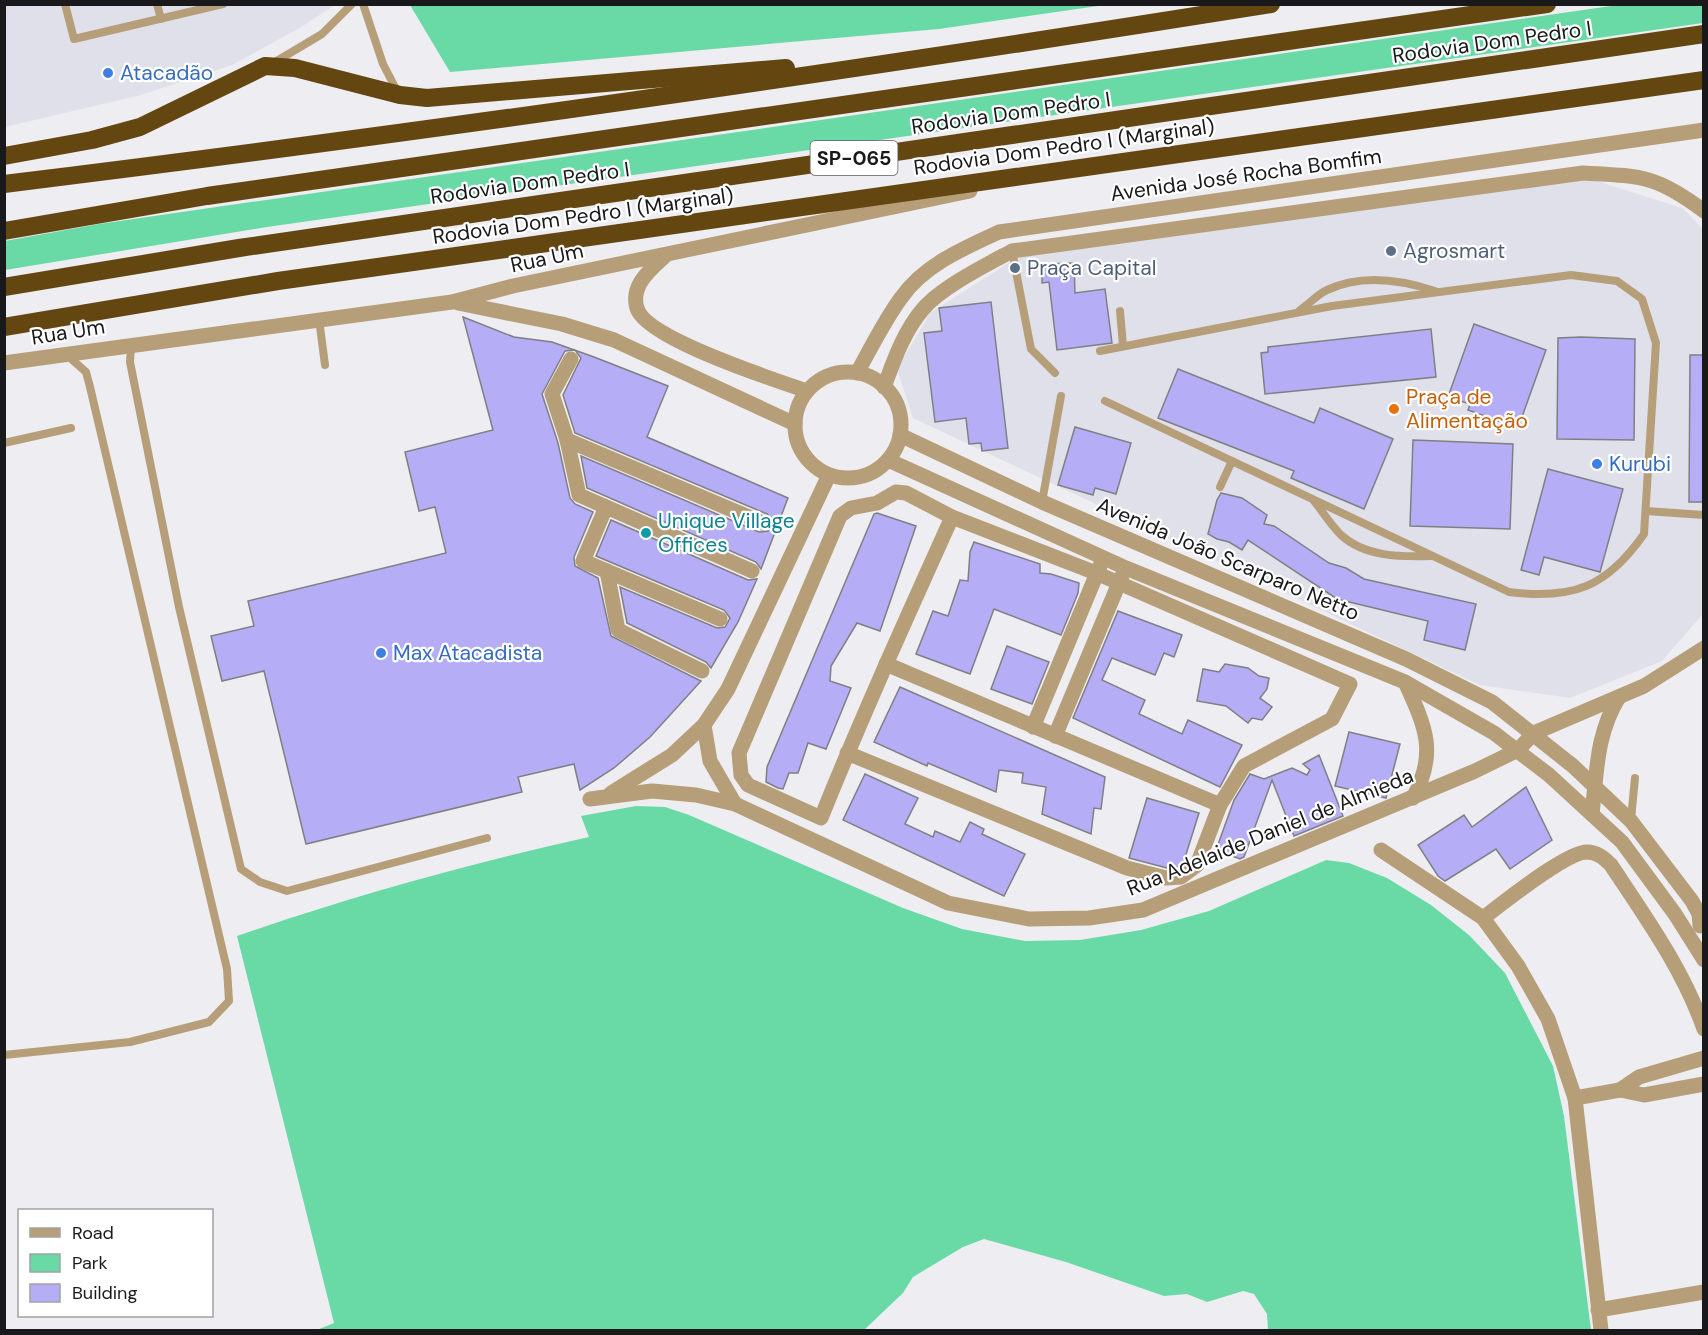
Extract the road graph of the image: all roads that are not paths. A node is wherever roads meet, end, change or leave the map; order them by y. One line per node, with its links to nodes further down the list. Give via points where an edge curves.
1 (65, 4): 9 (lane, via 74,39)
2 (157, 4): 9 (lane)
3 (223, 4): 9 (lane)
4 (352, 4): 13 (lane, via 322,34)
5 (363, 4): 15 (lane, via 386,72)
6 (1271, 4): 12 (highway)
7 (1460, 4): 10 (highway)
8 (1547, 4): 10 (highway, Rodovia Dom Pedro I / SP-065)
9 (161, 19)
10 (1367, 30): 21 (highway, Rodovia Dom Pedro I / SP-065, via 218,194)
11 (1704, 34): 24 (highway, Rodovia Dom Pedro I / SP-065, via 239,248)
12 (967, 54): 15 (highway, via 460,96); 19 (highway)
13 (265, 66): 15 (highway, via 295,68); 17 (highway, via 140,127)
14 (1704, 80): 18 (highway, Rodovia Dom Pedro I (Marginal) / SP-065)
15 (400, 95)
16 (1704, 130): 38 (street, Avenida José Rocha Bomfim, via 999,232 929,270 902,296)
17 (4, 156)
18 (1094, 165): 23 (street, Rua Um); 30 (highway, Rodovia Dom Pedro I (Marginal) / SP-065, via 278,280)
19 (4, 184)
20 (1704, 211): 22 (street, Avenida José Rocha Bomfim, via 1679,191 1654,180 1583,173)
21 (4, 231)
22 (1012, 251): 39 (lane, via 1031,349); 40 (street, Avenida José Rocha Bomfim, via 965,277 924,308 902,343)
23 (666, 255): 26 (street, Rua Um); 41 (street, via 636,289 637,309 648,325 701,352)
24 (4, 287)
25 (1439, 292): 28 (lane); 28 (lane, via 1409,282 1368,280 1327,290); 56 (lane, via 1571,275 1617,281 1642,299 1656,343)
26 (452, 302): 29 (street, Rua Um); 44 (street, via 562,324 614,340)
27 (1120, 311): 32 (lane)
28 (1298, 312): 32 (lane)
29 (319, 318): 31 (street, Rua Um); 37 (lane)
30 (4, 327)
31 (131, 344): 34 (street, Rua Um); 88 (lane, via 130,362 179,607 241,869 260,882 287,891)
32 (1123, 346): 33 (lane)
33 (1100, 351)
34 (61, 353): 36 (street, Rua Um); 95 (lane, via 73,358 86,372 90,387 227,969 229,1001 209,1022 142,1039)
35 (571, 359): 47 (street, via 552,394)
36 (4, 363)
37 (325, 365)
38 (856, 373): 40 (street); 41 (street, via 821,380)
39 (1055, 373)
40 (884, 387): 46 (street, via 901,417)
41 (807, 392): 44 (street, via 798,407)
42 (1061, 396): 54 (lane)
43 (1105, 401): 50 (lane)
44 (795, 424): 51 (street, via 804,455)
45 (71, 428): 48 (lane)
46 (900, 435): 49 (street); 54 (street, Avenida João Scarparo Netto)
47 (567, 440): 55 (street, via 579,495); 59 (street)
48 (4, 443)
49 (888, 460): 51 (street, via 861,477); 61 (street)
50 (1232, 461): 52 (lane); 53 (lane)
51 (829, 475): 73 (street, via 728,689)
52 (1220, 487)
53 (1313, 500): 60 (lane); 60 (lane, via 1341,535 1370,552 1400,557)
54 (1042, 502): 75 (street, Avenida João Scarparo Netto, via 1415,663 1492,702)
55 (606, 507): 63 (street, via 583,561); 64 (street)
56 (1646, 511): 57 (lane); 60 (lane, via 1644,534 1626,560 1609,574 1575,591 1543,596 1509,592)
57 (1704, 515)
58 (952, 518): 65 (street); 69 (street); 78 (street, via 897,492 877,503 851,508 840,516 738,763 741,775 758,791 821,818)
59 (763, 523)
60 (1433, 556)
61 (1104, 558): 62 (street); 65 (street)
62 (1126, 568): 66 (street); 71 (street)
63 (607, 571): 67 (street); 70 (street, via 618,630)
64 (752, 571)
65 (1096, 573): 66 (street); 74 (street)
66 (1118, 584): 76 (street); 85 (street, via 1350,684 1332,719 1244,766)
67 (720, 619)
68 (1704, 648): 72 (street, Rua Adelaide Daniel de Almieda)
69 (886, 664): 74 (street); 78 (street)
70 (702, 671)
71 (1405, 681): 77 (street); 82 (street, via 1425,725 1427,751 1423,779)
72 (1619, 697): 75 (street, Rua Adelaide Daniel de Almieda); 80 (street, via 1599,742)
73 (704, 725): 81 (street, via 672,755); 84 (street, via 710,761)
74 (1033, 727): 76 (street)
75 (1534, 733): 77 (street, Rua Adelaide Daniel de Almieda); 80 (street, Avenida João Scarparo Netto)
76 (1055, 736): 85 (street)
77 (1518, 750): 82 (street, Rua Adelaide Daniel de Almieda); 86 (street)
78 (847, 753): 85 (street, via 1126,868 1166,878 1181,877 1197,866)
79 (1635, 778): 87 (lane)
80 (1595, 786): 86 (street); 87 (street, Avenida João Scarparo Netto)
81 (608, 795): 83 (street, Rua Adelaide Daniel de Almieda); 84 (street, Rua Adelaide Daniel de Almieda, via 670,792)
82 (1413, 798): 84 (street, Rua Adelaide Daniel de Almieda, via 1143,910 1089,918 1039,919 948,903)
83 (590, 799)
84 (735, 804)
85 (1220, 805)
86 (1592, 814): 90 (street, via 1622,842)
87 (1631, 821): 92 (street, Avenida João Scarparo Netto, via 1692,901)
88 (487, 838)
89 (1381, 850): 91 (street)
90 (1675, 914): 92 (street); 93 (street)
91 (1483, 918): 94 (street, via 1569,858 1589,852 1599,855 1611,865 1664,945 1693,998); 99 (street, via 1518,966 1548,1019)
92 (1702, 927)
93 (1704, 960)
94 (1704, 1029)
95 (4, 1055)
96 (1704, 1058): 98 (street, via 1639,1077)
97 (1704, 1084): 98 (street, via 1644,1095)
98 (1620, 1090): 99 (street)
99 (1575, 1098): 101 (street)
100 (1704, 1292): 101 (street)
101 (1598, 1310): 102 (street)
102 (1601, 1330)

